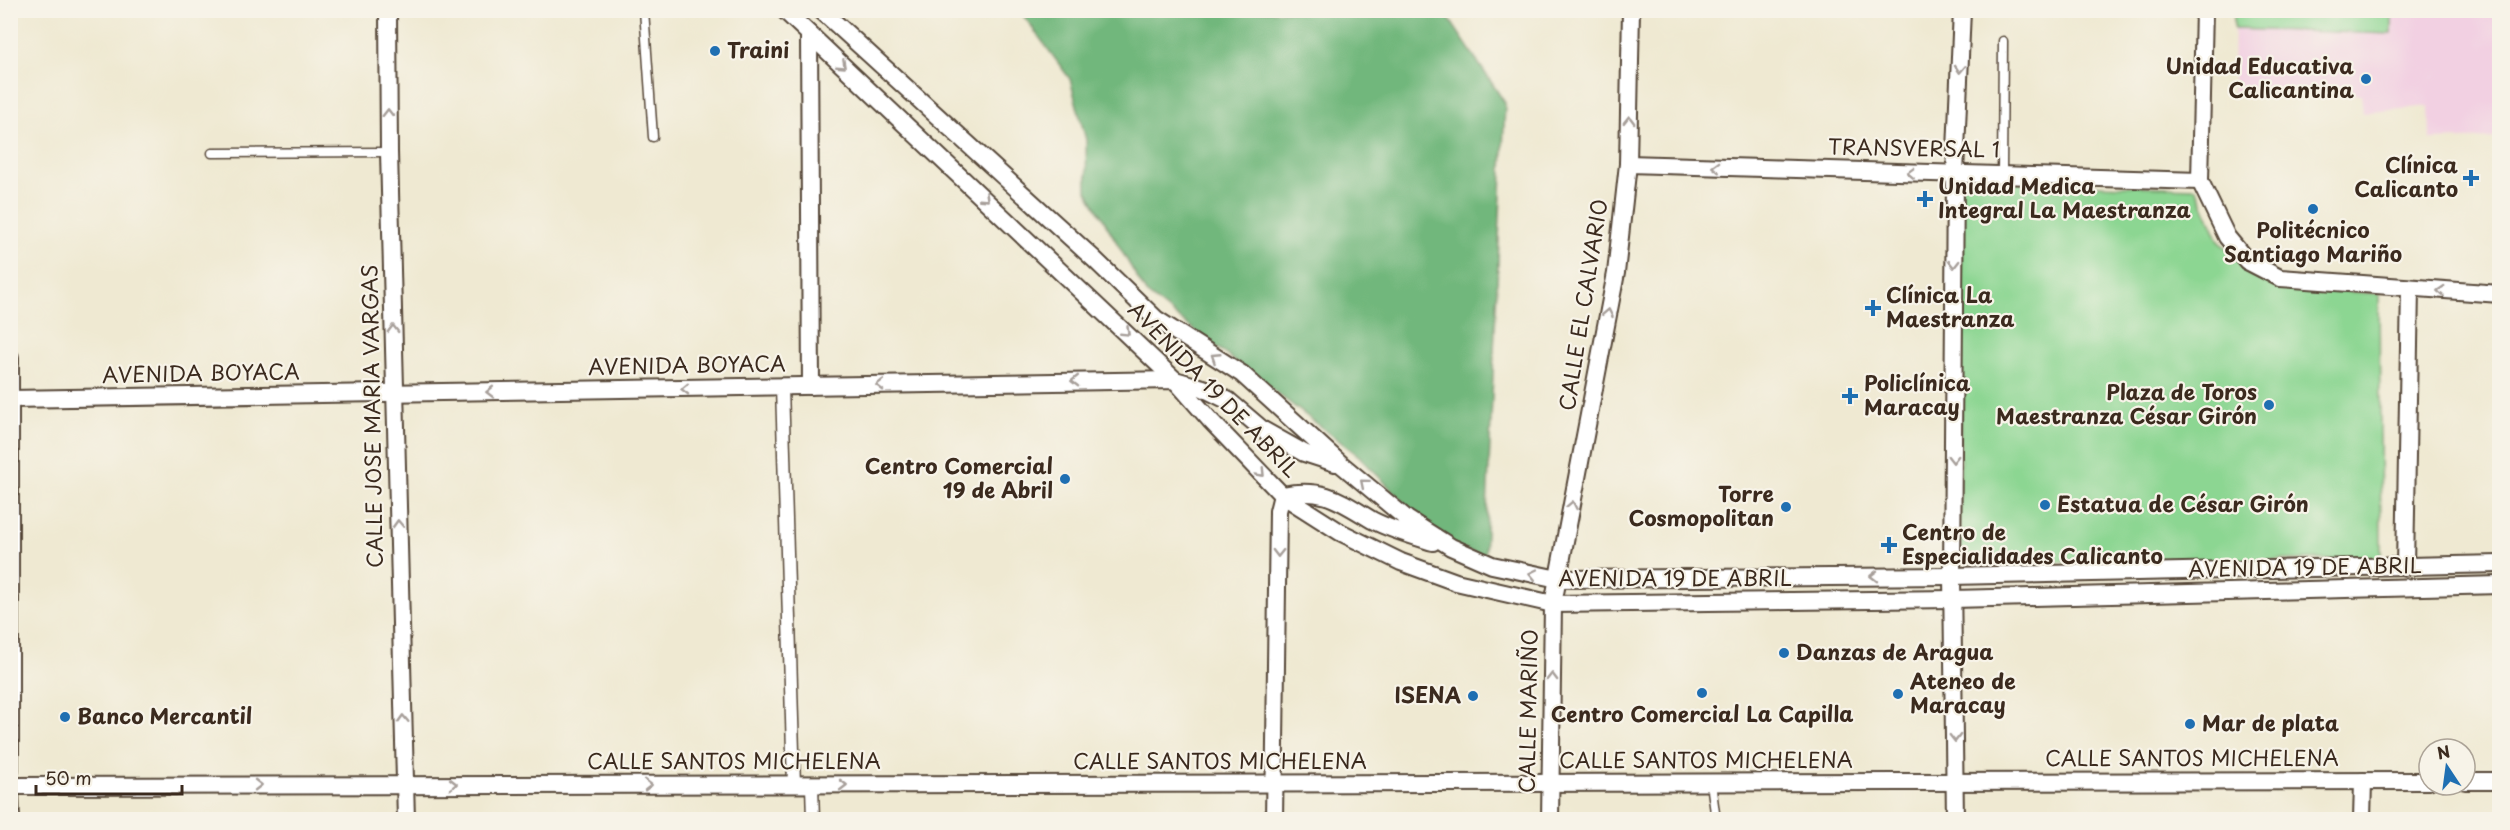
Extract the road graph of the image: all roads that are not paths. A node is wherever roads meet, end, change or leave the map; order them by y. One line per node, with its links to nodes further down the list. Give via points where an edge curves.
1 (388, 10): 11 (street, CALLE JOSE MARIA VARGAS, one-way to 1)
2 (644, 10): 10 (lane)
3 (784, 10): 8 (street, AVENIDA 19 DE ABRIL)
4 (821, 10): 25 (street, AVENIDA 19 DE ABRIL, one-way to 4, via 1242,374 1156,319)
5 (1631, 10): 13 (street, CALLE EL CALVARIO, one-way to 5)
6 (1962, 10): 14 (street, one-way to 14)
7 (2204, 10): 16 (street)
8 (809, 34): 20 (street, AVENIDA 19 DE ABRIL, one-way to 20); 21 (street)
9 (2003, 40): 15 (lane)
10 (653, 137)
11 (388, 152): 12 (lane); 23 (street, CALLE JOSE MARIA VARGAS, one-way to 11)
12 (212, 153)
13 (1628, 164): 14 (street, TRANSVERSAL 1, one-way to 13); 31 (street, CALLE EL CALVARIO, one-way to 13, via 1616,273)
14 (1955, 174): 15 (street, TRANSVERSAL 1); 30 (street, one-way to 30)
15 (2002, 174): 16 (street, TRANSVERSAL 1)
16 (2200, 181): 17 (street, via 2227,237 2247,261 2265,271 2280,278)
17 (2410, 289): 18 (street, one-way to 17); 29 (street)
18 (2499, 294)
19 (10, 357): 24 (street)
20 (1175, 380): 21 (street, AVENIDA BOYACA, one-way to 21); 25 (street, AVENIDA BOYACA, via 1229,401 1263,430 1304,453); 26 (street, AVENIDA 19 DE ABRIL, one-way to 26)
21 (811, 386): 22 (street, AVENIDA BOYACA)
22 (782, 387): 23 (street, AVENIDA BOYACA, one-way to 23); 45 (street)
23 (394, 394): 24 (street, AVENIDA BOYACA); 43 (street, CALLE JOSE MARIA VARGAS, one-way to 23)
24 (11, 399): 35 (street)
25 (1342, 465): 27 (street, AVENIDA 19 DE ABRIL, one-way to 25, via 1407,519)
26 (1282, 495): 27 (street, via 1325,494 1401,532); 34 (street, AVENIDA 19 DE ABRIL, via 1340,532 1401,562 1456,582); 44 (street, one-way to 44, via 1278,511)
27 (1451, 548): 31 (street, AVENIDA 19 DE ABRIL, one-way to 27, via 1492,565)
28 (2499, 564): 29 (street, AVENIDA 19 DE ABRIL)
29 (2405, 567): 30 (street, AVENIDA 19 DE ABRIL)
30 (1952, 576): 31 (street, AVENIDA 19 DE ABRIL, one-way to 31); 33 (street)
31 (1558, 579): 34 (street, CALLE EL CALVARIO)
32 (2499, 585): 33 (street, AVENIDA 19 DE ABRIL)
33 (1953, 599): 34 (street, AVENIDA 19 DE ABRIL); 42 (street, one-way to 42)
34 (1553, 604): 40 (street, CALLE MARIÑO, one-way to 34)
35 (10, 770)
36 (2417, 781): 39 (street, CALLE SANTOS MICHELENA)
37 (2477, 781): 38 (street)
38 (2499, 781)
39 (2363, 782): 42 (street, CALLE SANTOS MICHELENA); 55 (street)
40 (1550, 783): 41 (street, CALLE SANTOS MICHELENA); 44 (street, CALLE SANTOS MICHELENA); 52 (street, CALLE MARIÑO)
41 (1711, 783): 42 (street, CALLE SANTOS MICHELENA); 53 (lane)
42 (1956, 783): 54 (street)
43 (405, 784): 45 (street, CALLE SANTOS MICHELENA, one-way to 45); 47 (street, CALLE SANTOS MICHELENA, one-way to 43); 49 (street, CALLE JOSE MARIA VARGAS)
44 (1275, 784): 46 (street, CALLE SANTOS MICHELENA, one-way to 44); 51 (street)
45 (794, 785): 46 (street, CALLE SANTOS MICHELENA)
46 (812, 785): 50 (street)
47 (10, 787): 48 (street)
48 (11, 819)
49 (406, 819)
50 (813, 819)
51 (1274, 819)
52 (1550, 819)
53 (1716, 819)
54 (1955, 819)
55 (2362, 819)

